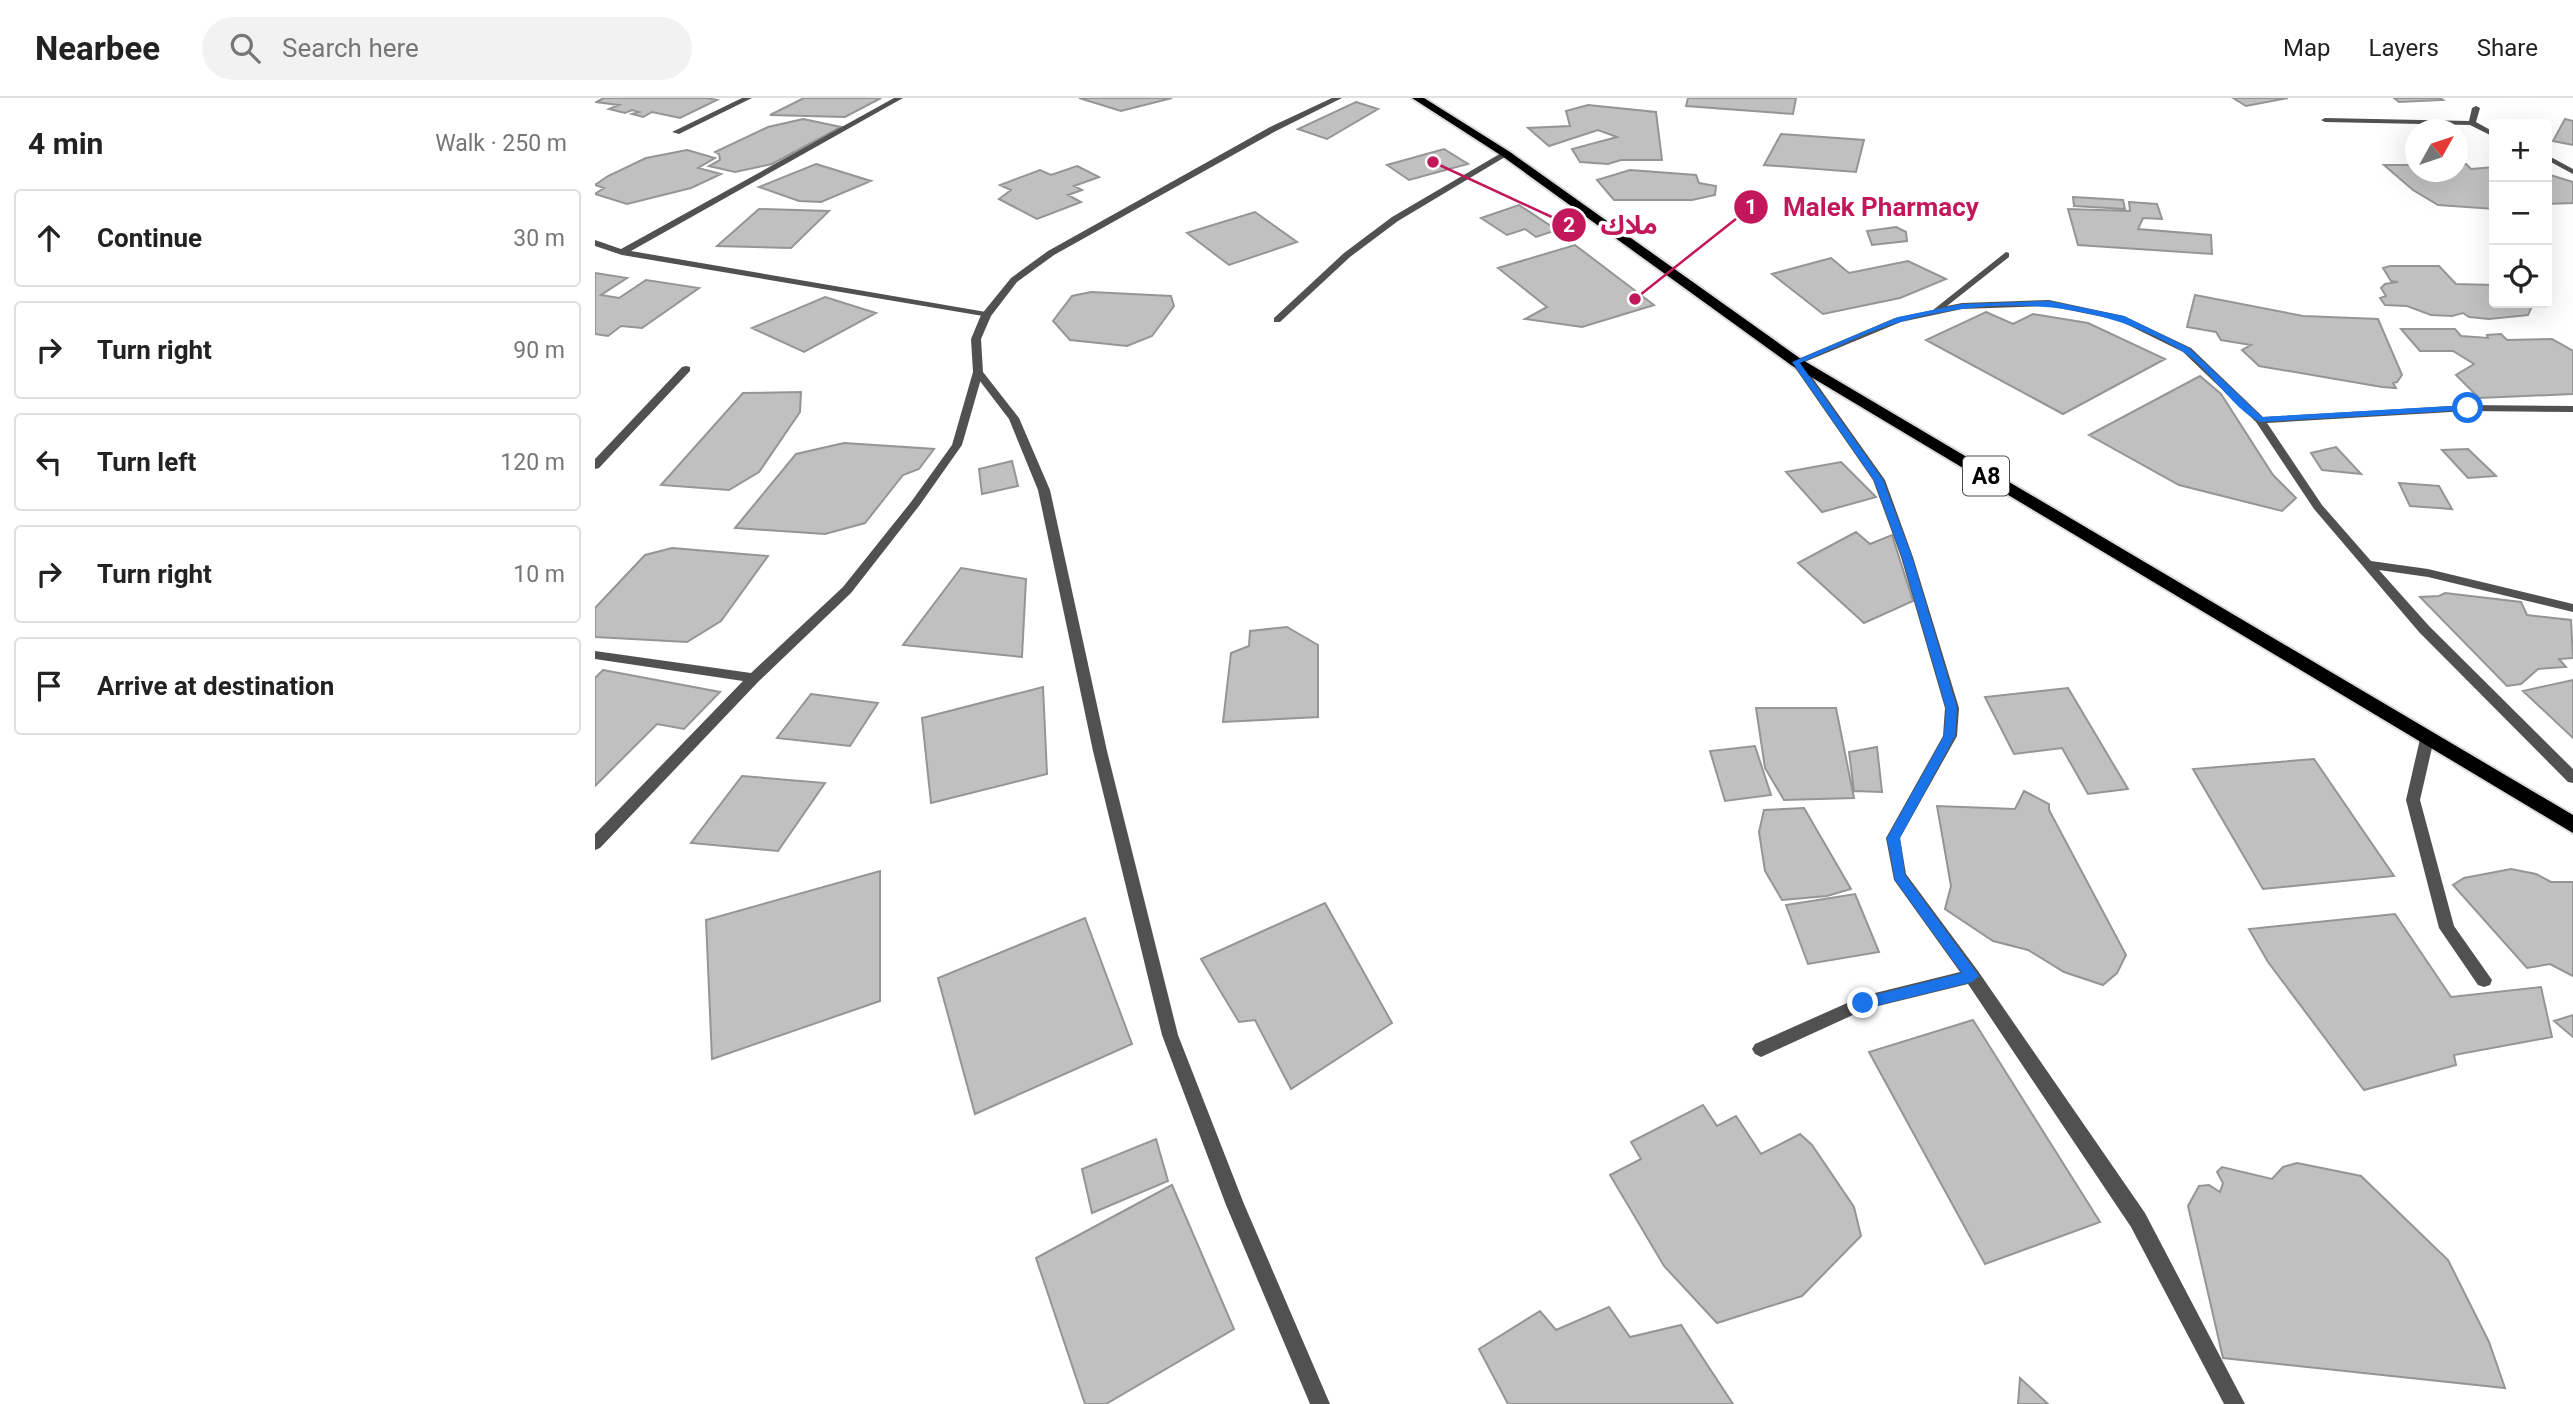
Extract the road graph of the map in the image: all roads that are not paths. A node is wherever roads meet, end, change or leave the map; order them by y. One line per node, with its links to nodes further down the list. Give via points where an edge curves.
1 (748, 98): 8 (street)
2 (899, 98): 14 (street)
3 (1338, 98): 17 (street, via 1273,129 1051,253 1014,280)
4 (1417, 98): 10 (highway, A8)
5 (2476, 108): 7 (street)
6 (2325, 120): 7 (street)
7 (2472, 123): 9 (street)
8 (676, 132)
9 (2489, 132)
10 (1506, 154): 18 (street, via 1395,219 1347,255); 19 (highway, A8)
11 (2552, 161): 12 (street)
12 (2573, 172)
13 (595, 243): 14 (street)
14 (622, 252): 17 (street)
15 (2006, 255): 16 (street)
16 (1935, 311): 19 (street, via 1898,320); 23 (street, via 2049,303 2122,318 2187,350)
17 (986, 315): 21 (street, via 976,339)
18 (1277, 320)
19 (1796, 362): 29 (highway, A8); 33 (street, via 1879,480 1952,708 1950,736 1893,838 1899,876)
20 (687, 369): 24 (street)
21 (978, 372): 28 (street, via 957,445 915,504 847,590); 36 (street, via 1014,418 1044,490 1100,751 1170,1035 1235,1205)
22 (2573, 409): 23 (street, via 2468,408)
23 (2260, 420): 25 (street, via 2318,507)
24 (595, 466)
25 (2367, 564): 26 (street, via 2428,573); 30 (street, via 2424,629)
26 (2573, 608)
27 (595, 655): 28 (street)
28 (754, 678): 32 (street)
29 (2427, 738): 31 (highway, A8); 34 (street, via 2413,800 2447,928)
30 (2573, 778)
31 (2573, 825)
32 (595, 844)
33 (1972, 976): 35 (street, via 1863,1003); 37 (street, via 2138,1220)
34 (2484, 980)
35 (1761, 1049)
36 (1320, 1404)
37 (2235, 1404)

